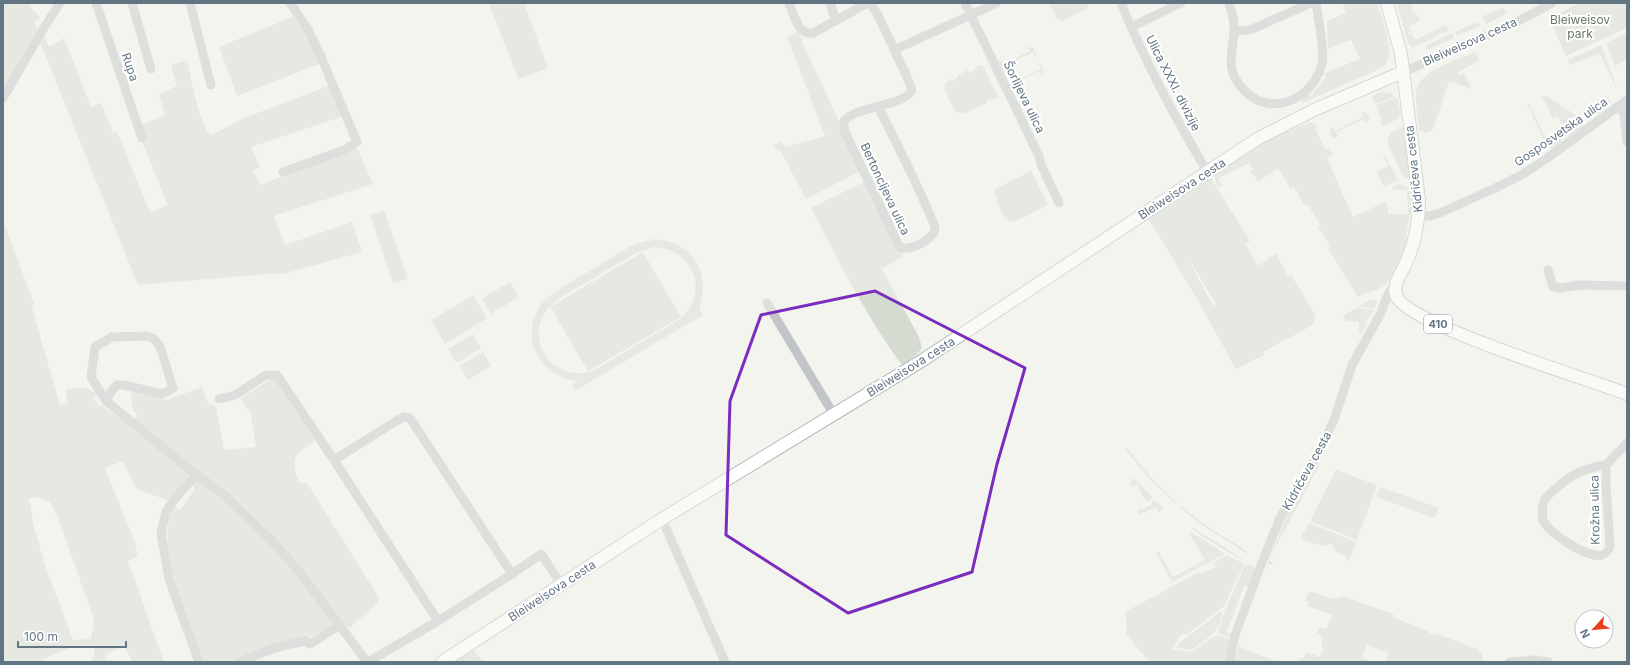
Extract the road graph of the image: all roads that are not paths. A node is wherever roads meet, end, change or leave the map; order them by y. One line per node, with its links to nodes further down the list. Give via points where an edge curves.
1 (60, 3): 25 (street)
2 (96, 3): 28 (street, Rupa)
3 (132, 3): 22 (street, Rupa)
4 (190, 3): 24 (street)
5 (290, 3): 31 (street, via 308,29 357,142 344,150)
6 (788, 3): 18 (street, Bertoncljeva ulica, via 804,33 813,33)
7 (830, 3): 18 (street)
8 (965, 3): 17 (street, Šorlijeva ulica)
9 (997, 3): 17 (street)
10 (1121, 3): 19 (street, Ulica XXXI. divizije)
11 (1181, 3): 19 (street)
12 (1229, 3): 20 (street)
13 (1311, 3): 20 (street, via 1250,30)
14 (1316, 3): 20 (street, via 1322,63 1317,75 1303,94 1284,103 1256,99 1241,87 1234,76 1230,60)
15 (1386, 3): 23 (main road, Kidričeva cesta, via 1401,54)
16 (1552, 3): 23 (street, Bleiweisova cesta, via 1505,27)
17 (971, 16): 21 (street); 32 (street, Šorlijeva ulica)
18 (836, 21): 21 (street, Bertoncljeva ulica, via 869,4 877,12)
19 (1131, 27): 30 (street, Ulica XXXI. divizije, via 1179,124)
20 (1234, 31)
21 (894, 50): 27 (street, Bertoncljeva ulica, via 912,90 907,97)
22 (151, 69)
23 (1403, 72): 30 (main road, Bleiweisova cesta, via 1289,122); 33 (main road, Kidričeva cesta)
24 (211, 85)
25 (3, 98)
26 (1624, 102): 29 (street); 33 (street, Gosposvetska ulica, via 1523,174 1440,213 1430,216)
27 (878, 106): 27 (street, Bertoncljeva ulica, via 850,116 844,121 844,130 898,244 902,248 910,248 930,237 935,230 934,224)
28 (142, 138)
29 (1627, 142)
30 (1207, 171): 41 (main road, Bleiweisova cesta, via 967,332)
31 (283, 172)
32 (1059, 203)
33 (1419, 215): 35 (main road, Kidričeva cesta, via 1411,253)
34 (1548, 270): 36 (street, via 1553,287)
35 (1395, 285): 38 (main road, 410, via 1398,301 1435,322 1496,348); 56 (street, Kidričeva cesta, via 1352,365 1334,420 1320,452 1280,518 1235,635)
36 (1627, 286)
37 (767, 303): 41 (street)
38 (1627, 393)
39 (219, 399): 43 (street, via 235,395 266,375 277,375)
40 (106, 401): 40 (street, via 117,386 124,385 162,394 173,388 160,346 154,339 148,336 112,337 96,347 91,377); 45 (street)
41 (834, 416): 46 (main road, Bleiweisova cesta)
42 (1627, 443): 44 (street, Krožna ulica)
43 (334, 460): 47 (street, via 398,420 410,418); 49 (street)
44 (1606, 465): 44 (street, Krožna ulica, via 1594,466 1563,482 1544,501 1542,509 1544,521 1551,530 1582,552 1595,555 1602,555 1610,546)
45 (198, 476): 50 (street, via 222,494 273,542); 51 (street, via 193,478 173,501 166,512 161,532 169,579)
46 (662, 519): 48 (main road, Bleiweisova cesta); 55 (street)
47 (512, 574): 48 (street, via 541,554); 49 (street)
48 (561, 584): 54 (main road, Bleiweisova cesta)
49 (438, 621): 53 (street)
50 (340, 625): 52 (street, via 310,644 306,641 283,645); 53 (street)
51 (199, 662)
52 (242, 662)
53 (367, 662)
54 (442, 662)
55 (724, 662)
56 (1231, 662)
57 (1509, 662): 58 (street)
58 (1548, 662)

